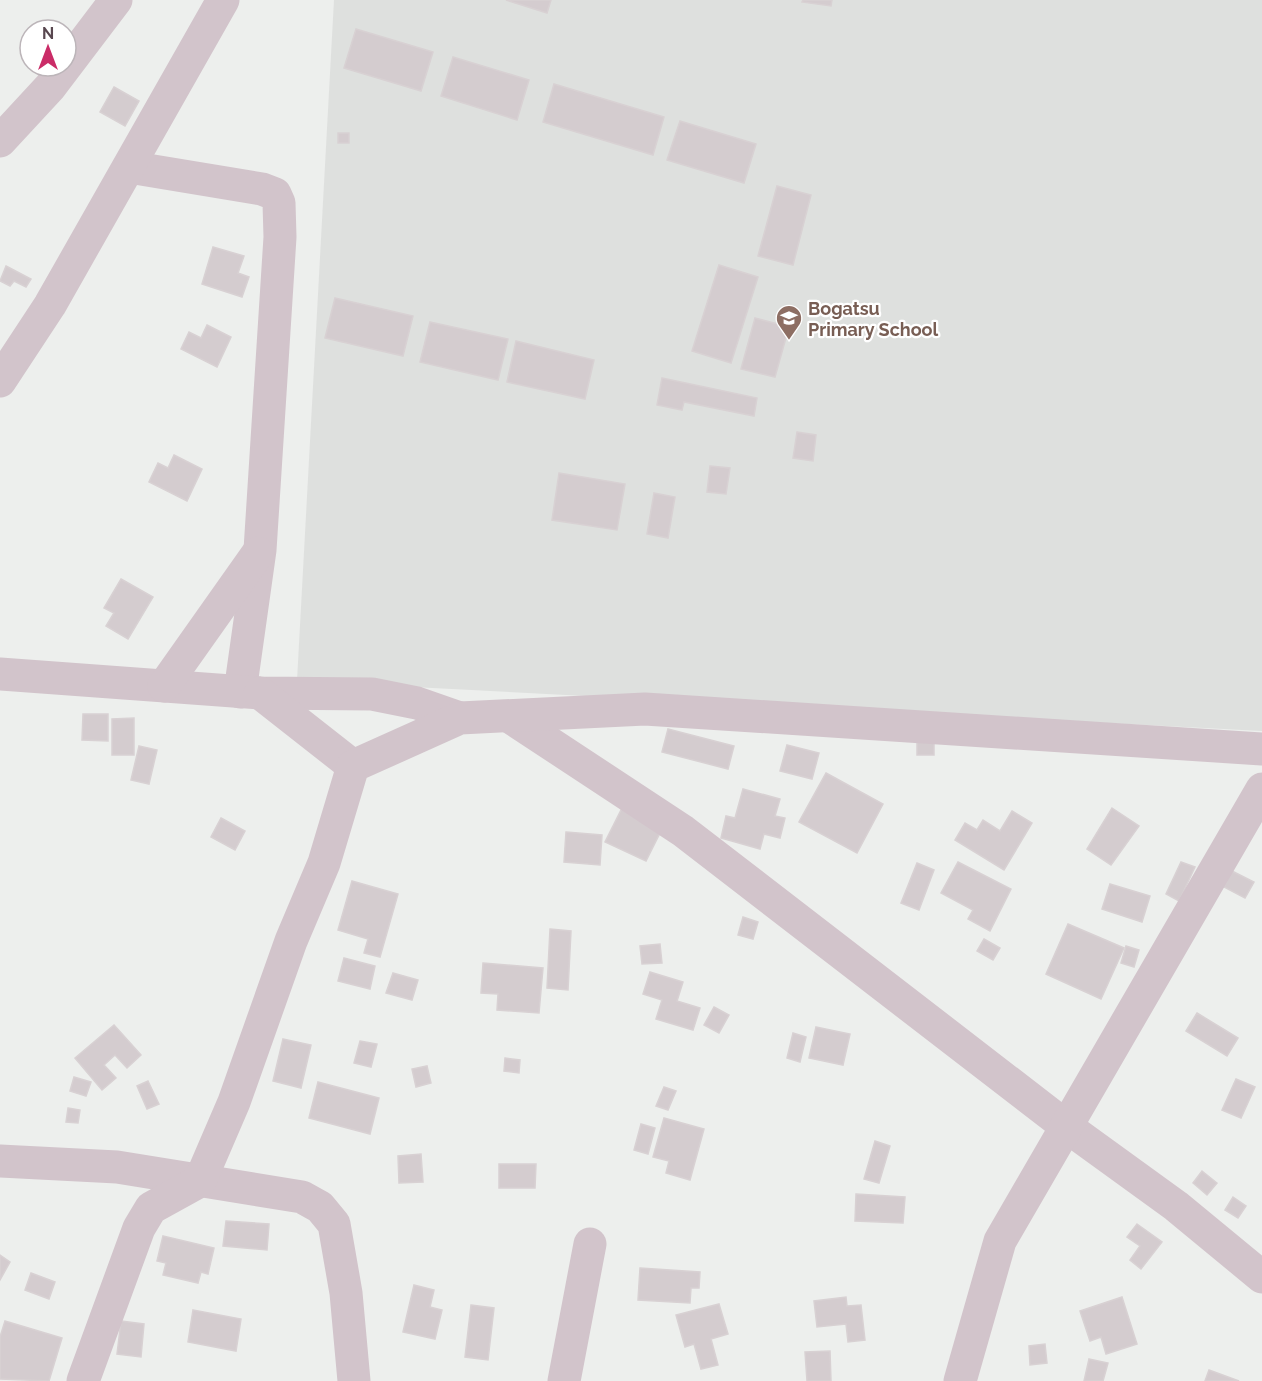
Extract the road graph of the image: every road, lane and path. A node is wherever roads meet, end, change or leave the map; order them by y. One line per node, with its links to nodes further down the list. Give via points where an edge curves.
1 (116, 0): 3 (street, via 50,87)
2 (223, 0): 4 (street)
3 (0, 141)
4 (129, 167): 5 (street, via 50,305); 6 (street, via 262,189 275,194 279,203)
5 (0, 381)
6 (260, 550): 8 (street); 9 (street)
7 (0, 674): 8 (street)
8 (164, 686): 9 (street)
9 (250, 692): 11 (street, via 372,694 417,702); 13 (street)
10 (510, 717): 11 (street); 12 (street, via 645,709); 15 (street, via 683,831)
11 (460, 718): 13 (street)
12 (1262, 749)
13 (353, 766): 17 (street, via 324,863)
14 (1262, 789): 15 (street)
15 (1067, 1127): 19 (street, via 1176,1206); 23 (street, via 999,1241)
16 (0, 1161): 17 (street, via 117,1167)
17 (200, 1181): 20 (street, via 151,1208 139,1228); 21 (street, via 302,1197 320,1207 334,1224 346,1293)
18 (590, 1244): 22 (street)
19 (1262, 1277)
20 (83, 1381)
21 (354, 1381)
22 (564, 1381)
23 (960, 1381)

